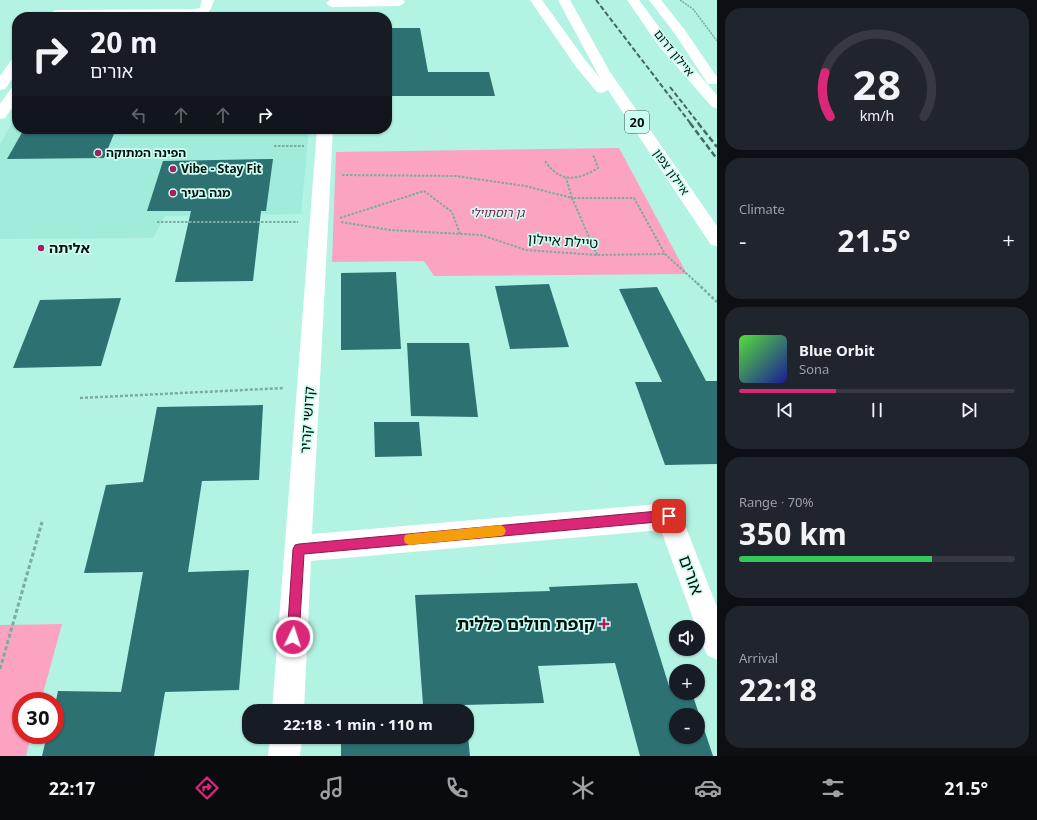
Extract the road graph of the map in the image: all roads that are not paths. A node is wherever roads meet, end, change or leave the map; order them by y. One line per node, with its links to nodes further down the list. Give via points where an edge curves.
1 (67, 0): 9 (main road)
2 (208, 0): 10 (main road, via 205,10)
3 (536, 0): 19 (main road, via 581,64)
4 (564, 0): 19 (main road, איילון צפון / 20, via 603,72)
5 (633, 0): 16 (main road, איילון דרום, via 664,42)
6 (655, 0): 14 (main road)
7 (331, 1): 8 (main road); 11 (main road)
8 (399, 2)
9 (59, 12)
10 (200, 12)
11 (330, 12)
12 (12, 69): 13 (main road)
13 (0, 86)
14 (717, 87)
15 (12, 97): 17 (main road)
16 (717, 104)
17 (0, 115)
18 (325, 137): 21 (main road, קדושי קהיר, via 323,174 326,220 309,387)
19 (694, 205): 20 (main road, איילון צפון / 20)
20 (717, 240)
21 (299, 549): 22 (main road, אורים, via 669,516); 23 (main road, קדושי קהיר)
22 (717, 645)
23 (288, 704)
24 (285, 744): 25 (main road)
25 (284, 756)

